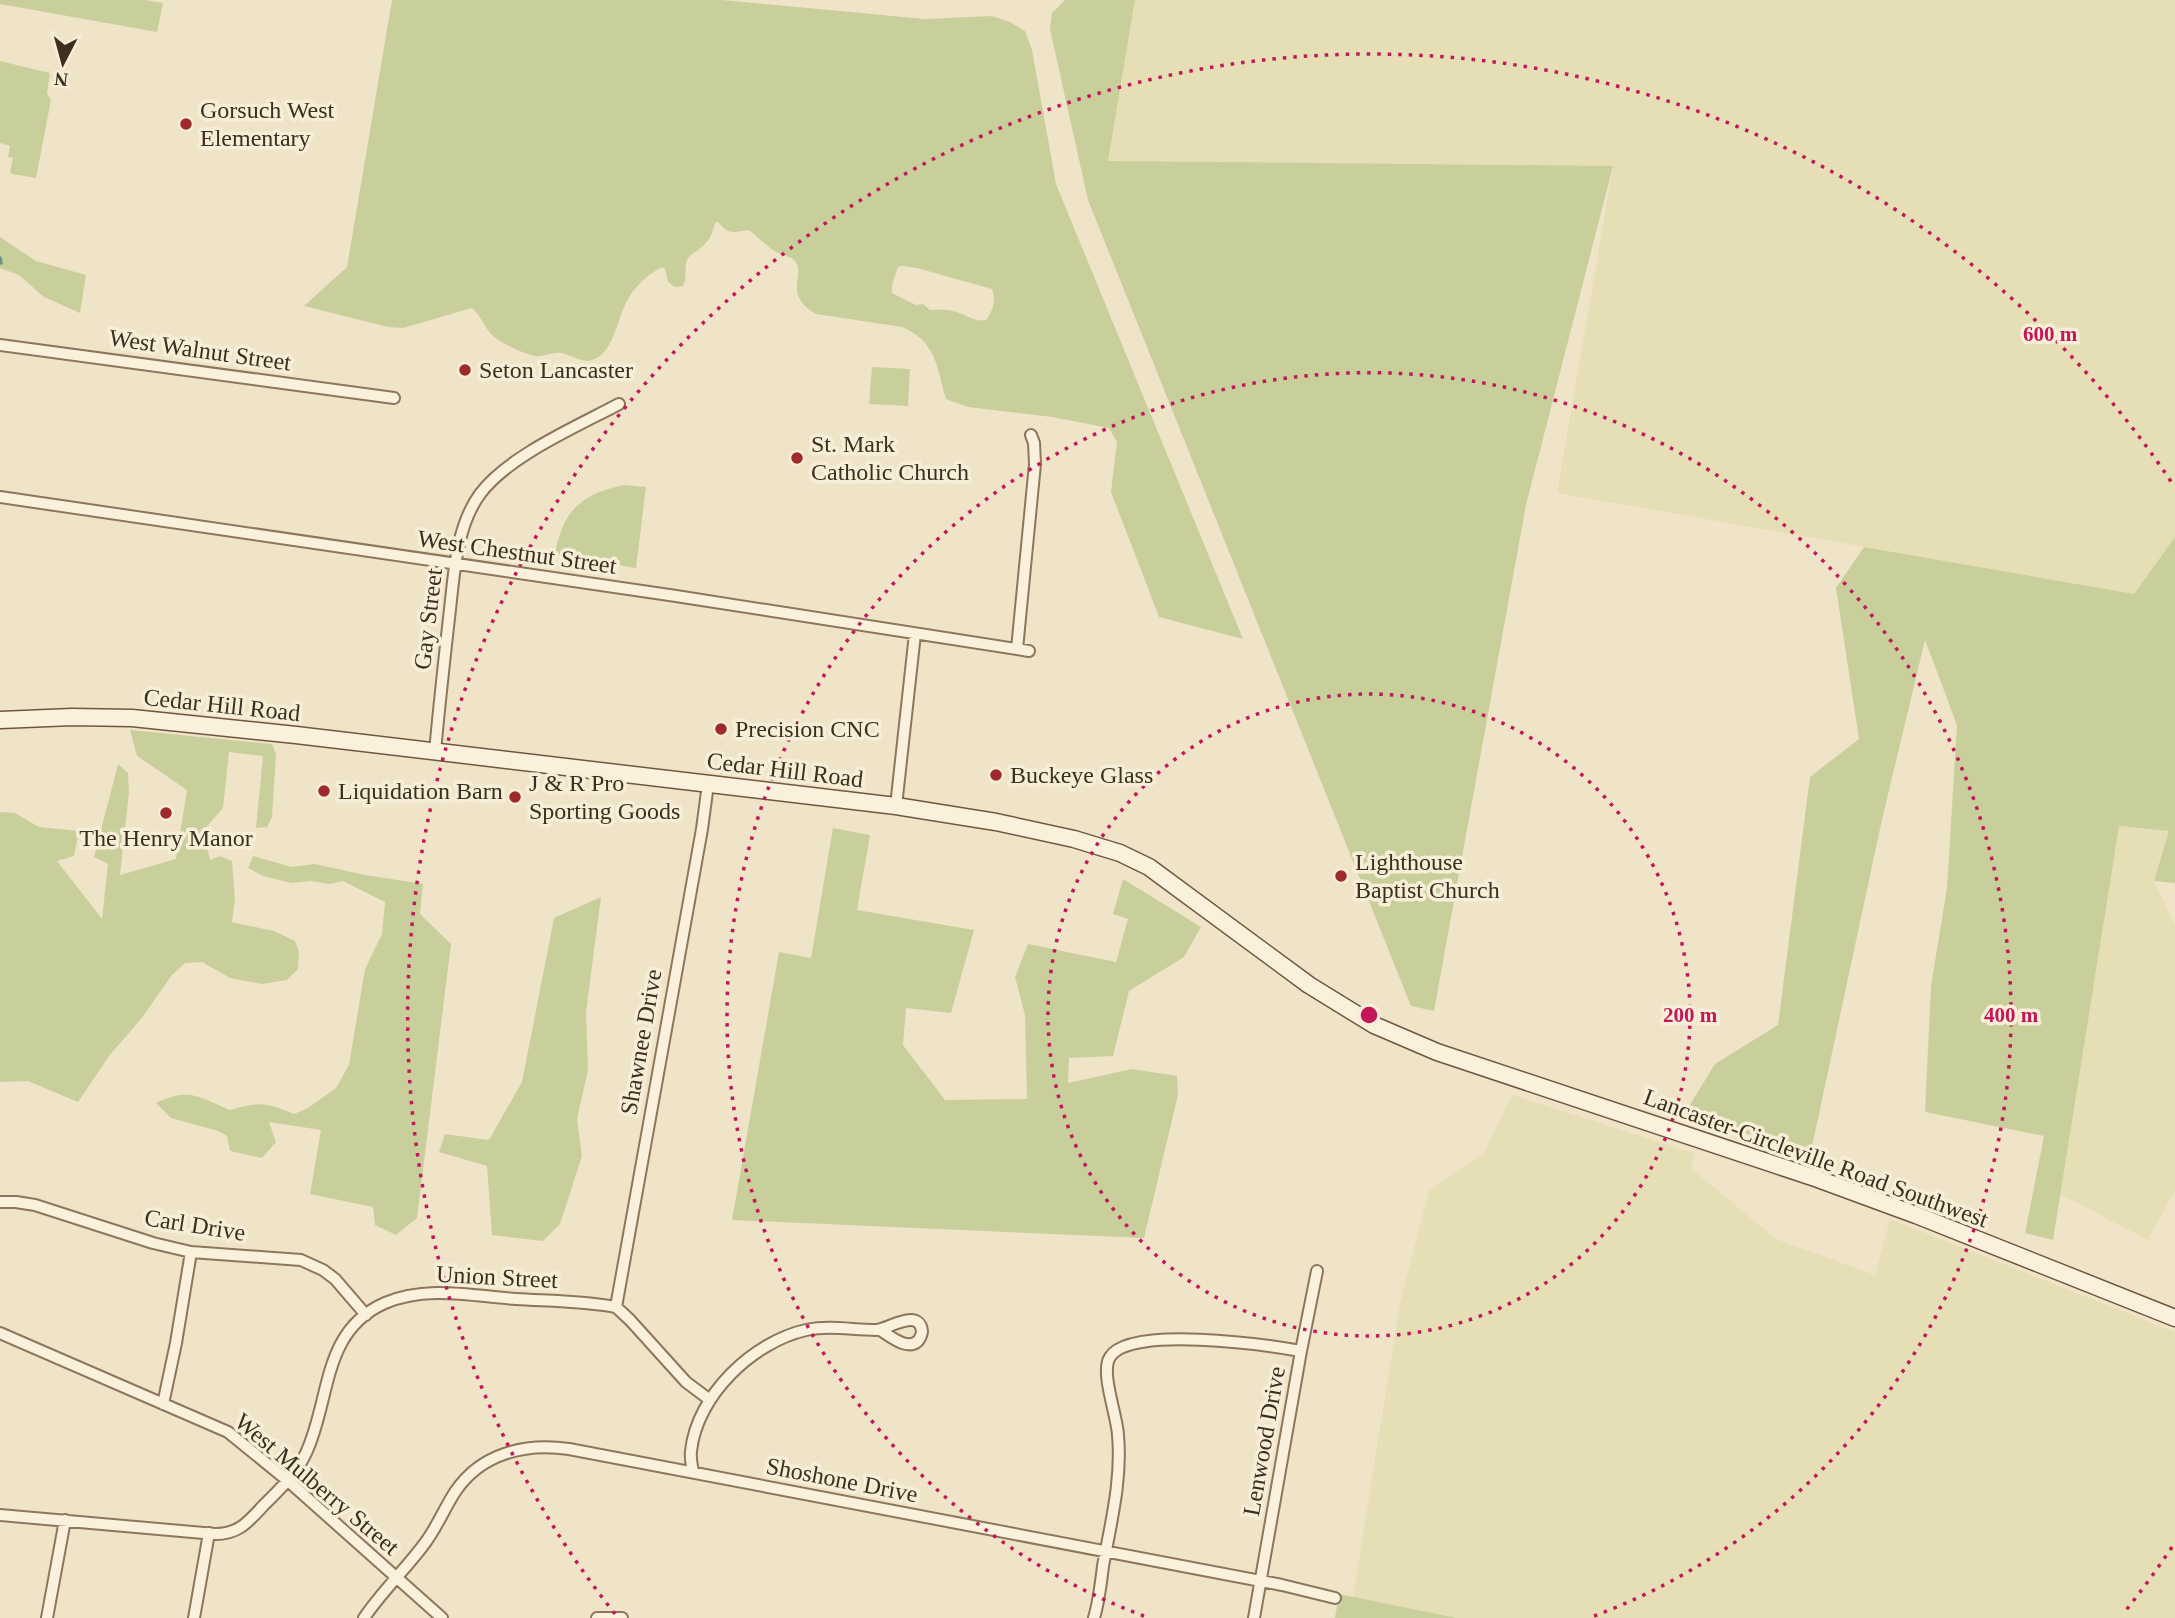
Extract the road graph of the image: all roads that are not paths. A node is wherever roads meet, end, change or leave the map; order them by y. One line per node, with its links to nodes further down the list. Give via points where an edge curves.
1 (0, 345): 2 (street, West Walnut Street)
2 (394, 398)
3 (620, 404): 6 (street, Gay Street, via 534,450 492,482 466,521)
4 (1031, 435): 7 (street, West Chestnut Street, via 1035,464 1023,650)
5 (0, 497): 6 (street, West Chestnut Street)
6 (455, 564): 7 (street, West Chestnut Street); 9 (street, Gay Street)
7 (915, 634): 11 (street)
8 (0, 720): 9 (main road, Cedar Hill Road, via 152,720)
9 (435, 752): 10 (main road, Cedar Hill Road)
10 (708, 784): 11 (main road, Cedar Hill Road); 16 (street, Shawnee Drive)
11 (896, 806): 12 (main road, Cedar Hill Road, via 1074,839 1135,860 1309,985 1374,1025)
12 (1422, 1046): 18 (main road, Lancaster-Circleville Road Southwest, via 1818,1179)
13 (0, 1202): 14 (street, Carl Drive, via 35,1205)
14 (191, 1252): 17 (street, Carl Drive, via 301,1260 335,1279); 23 (street)
15 (1317, 1271): 21 (street, Lenwood Drive)
16 (616, 1307): 17 (street, Union Street, via 430,1293 407,1296); 22 (street, via 686,1382)
17 (366, 1315): 25 (street, Union Street, via 336,1354 307,1452)
18 (2175, 1318)
19 (880, 1330): 22 (street, via 835,1327 782,1337 744,1362)
20 (0, 1333): 23 (street, West Mulberry Street)
21 (1301, 1351): 29 (street, via 1182,1339 1132,1343 1116,1349 1107,1364 1119,1466); 31 (street, Lenwood Drive)
22 (710, 1400): 24 (street, via 691,1450)
23 (163, 1404): 25 (street, West Mulberry Street, via 228,1432)
24 (693, 1472): 29 (street, Shoshone Drive); 30 (street, Shoshone Drive, via 554,1447 492,1458 457,1490 432,1534)
25 (287, 1480): 28 (street, Union Street, via 246,1525 221,1534); 30 (street, West Mulberry Street)
26 (0, 1515): 27 (street, Union Street)
27 (65, 1520): 28 (street, Union Street); 33 (street)
28 (209, 1533): 34 (street)
29 (1107, 1552): 31 (street, Shoshone Drive); 39 (street)
30 (398, 1578): 35 (street, Shoshone Drive); 36 (street, West Mulberry Street)
31 (1261, 1581): 32 (street, Shoshone Drive); 40 (street, Lenwood Drive)
32 (1335, 1598)
33 (47, 1618)
34 (194, 1618)
35 (364, 1618)
36 (442, 1618)
37 (597, 1618): 38 (street)
38 (622, 1618)
39 (1094, 1618)
40 (1254, 1618)

